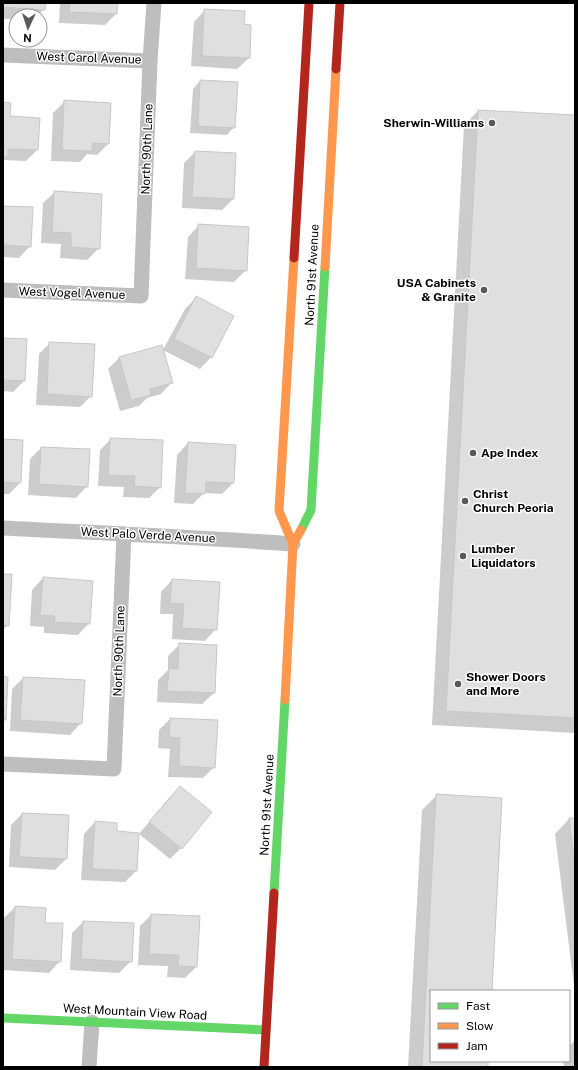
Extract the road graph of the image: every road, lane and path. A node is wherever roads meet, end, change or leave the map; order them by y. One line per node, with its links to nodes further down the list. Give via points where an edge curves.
1 (154, 3): 5 (street, North 90th Lane)
2 (309, 3): 10 (main road, North 91st Avenue, via 303,178 279,511)
3 (340, 3): 10 (main road, North 91st Avenue, via 326,179 311,510)
4 (3, 55): 5 (street, West Carol Avenue)
5 (150, 61): 7 (street, North 90th Lane)
6 (3, 290): 7 (street, West Vogel Avenue)
7 (141, 296)
8 (3, 528): 9 (street, West Palo Verde Avenue)
9 (124, 534): 10 (street, West Palo Verde Avenue); 11 (street, North 90th Lane, via 114,769)
10 (293, 544): 14 (main road, North 91st Avenue)
11 (3, 764)
12 (3, 1018): 13 (main road, West Mountain View Road)
13 (92, 1022): 14 (main road, West Mountain View Road); 15 (street)
14 (266, 1030): 16 (main road, North 91st Avenue)
15 (89, 1067)
16 (264, 1067)

